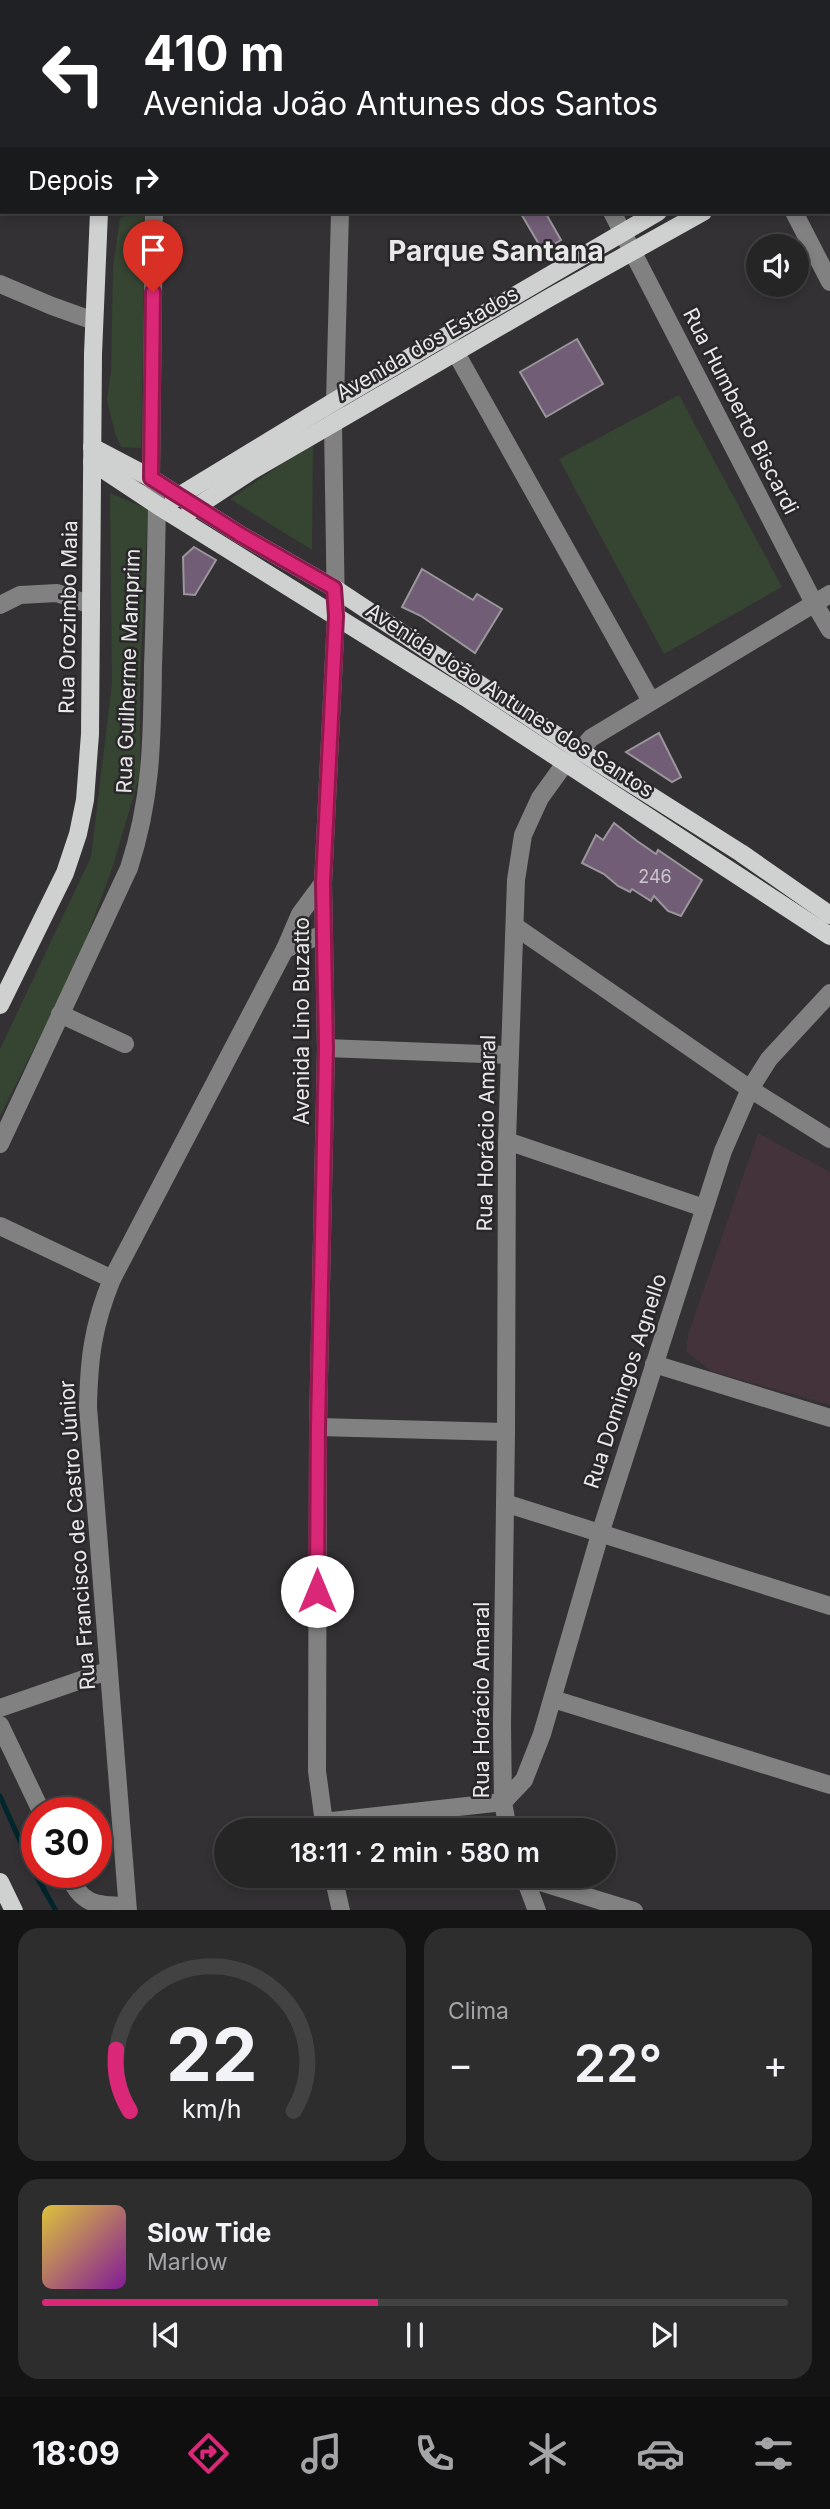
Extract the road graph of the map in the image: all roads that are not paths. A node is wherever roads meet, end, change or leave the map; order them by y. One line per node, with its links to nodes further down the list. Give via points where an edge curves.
1 (99, 214): 12 (main road, Rua Orozimbo Maia)
2 (154, 214): 18 (street, Rua Guilherme Mamprim)
3 (340, 214): 15 (street, Avenida Lino Buzatto)
4 (613, 214): 8 (street, Rua Humberto Biscardi)
5 (655, 214): 8 (main road, Avenida dos Estados)
6 (700, 214): 9 (main road, Avenida dos Estados)
7 (795, 214): 10 (street)
8 (622, 232): 9 (street, Rua Humberto Biscardi); 13 (main road, Avenida dos Estados)
9 (633, 252): 14 (main road, Avenida dos Estados); 24 (street, Rua Humberto Biscardi)
10 (830, 282)
11 (0, 284): 12 (street)
12 (94, 321): 17 (main road, Rua Orozimbo Maia)
13 (447, 337): 14 (street); 15 (main road, Avenida dos Estados)
14 (457, 353): 16 (main road, Avenida dos Estados); 29 (street)
15 (335, 401): 16 (street, Avenida Lino Buzatto); 19 (main road, Avenida dos Estados)
16 (333, 424): 21 (main road, Avenida dos Estados); 23 (street, Avenida Lino Buzatto)
17 (92, 454): 18 (main road, Avenida João Antunes dos Santos); 20 (main road, Avenida João Antunes dos Santos); 25 (main road, Rua Orozimbo Maia)
18 (151, 478): 19 (main road, Avenida João Antunes dos Santos); 20 (street, Rua Guilherme Mamprim)
19 (181, 495): 20 (main road, Avenida dos Estados); 21 (main road, Avenida João Antunes dos Santos)
20 (159, 506): 22 (main road, Avenida João Antunes dos Santos); 39 (street, Rua Guilherme Mamprim, via 152,762 140,834 129,868)
21 (197, 507): 22 (main road, Avenida dos Estados); 23 (main road, Avenida João Antunes dos Santos)
22 (178, 519): 27 (main road, Avenida João Antunes dos Santos)
23 (334, 588): 27 (street, Avenida Lino Buzatto); 30 (main road, Avenida João Antunes dos Santos)
24 (822, 599): 28 (street, Rua Humberto Biscardi); 29 (street, Rua Horácio Amaral)
25 (90, 605): 26 (street, via 57,593 20,595); 38 (main road, Rua Orozimbo Maia, via 88,775 78,834 65,873)
26 (0, 606)
27 (336, 616): 30 (main road, Avenida João Antunes dos Santos); 31 (street, Avenida Lino Buzatto)
28 (830, 630)
29 (651, 701): 30 (street, Rua Horácio Amaral, via 591,738)
30 (573, 757): 32 (main road, Avenida João Antunes dos Santos, via 741,853); 33 (street, Rua Horácio Amaral, via 540,798 523,835 516,880); 35 (main road, Avenida João Antunes dos Santos)
31 (323, 883): 34 (street, Avenida Lino Buzatto); 36 (street, Rua Francisco de Castro Júnior, via 300,914)
32 (830, 915)
33 (516, 926): 42 (street, Rua Horácio Amaral); 43 (street)
34 (324, 934): 36 (street); 41 (street, Avenida Lino Buzatto)
35 (830, 936)
36 (285, 949): 49 (street, Rua Francisco de Castro Júnior)
37 (830, 993): 43 (street, Rua Domingos Agnello, via 769,1059)
38 (0, 1005)
39 (60, 1014): 40 (street); 46 (street, Rua Guilherme Mamprim)
40 (125, 1044)
41 (326, 1048): 42 (street); 52 (street, Avenida Lino Buzatto)
42 (509, 1055): 45 (street, Rua Horácio Amaral)
43 (750, 1089): 44 (street); 47 (street, Rua Domingos Agnello)
44 (830, 1139)
45 (507, 1141): 47 (street); 53 (street, Rua Horácio Amaral)
46 (0, 1144)
47 (704, 1209): 50 (street, Rua Domingos Agnello)
48 (0, 1226): 49 (street)
49 (112, 1279): 57 (street, Rua Francisco de Castro Júnior, via 98,1312 89,1362 88,1407)
50 (654, 1364): 51 (street); 55 (street, Rua Domingos Agnello)
51 (830, 1418)
52 (318, 1427): 53 (street); 64 (street, Avenida Lino Buzatto, via 317,1771)
53 (506, 1432): 54 (street, Rua Horácio Amaral)
54 (505, 1503): 55 (street); 63 (street, Rua Horácio Amaral)
55 (600, 1534): 56 (street); 58 (street, Rua Domingos Agnello)
56 (830, 1606)
57 (107, 1671): 59 (street); 72 (street, Rua Francisco de Castro Júnior)
58 (553, 1699): 61 (street); 63 (street, Rua Domingos Agnello, via 530,1768)
59 (0, 1708)
60 (0, 1724): 62 (street)
61 (830, 1785)
62 (34, 1797)
63 (503, 1802): 65 (street); 66 (street, Rua Horácio Amaral)
64 (323, 1818)
65 (384, 1818)
66 (506, 1818)
67 (0, 1882): 73 (main road)
68 (74, 1888): 72 (street, via 87,1901)
69 (336, 1888): 74 (street)
70 (528, 1888): 75 (street)
71 (561, 1888): 76 (street)
72 (128, 1908)
73 (14, 1910)
74 (341, 1910)
75 (537, 1910)
76 (634, 1910)

